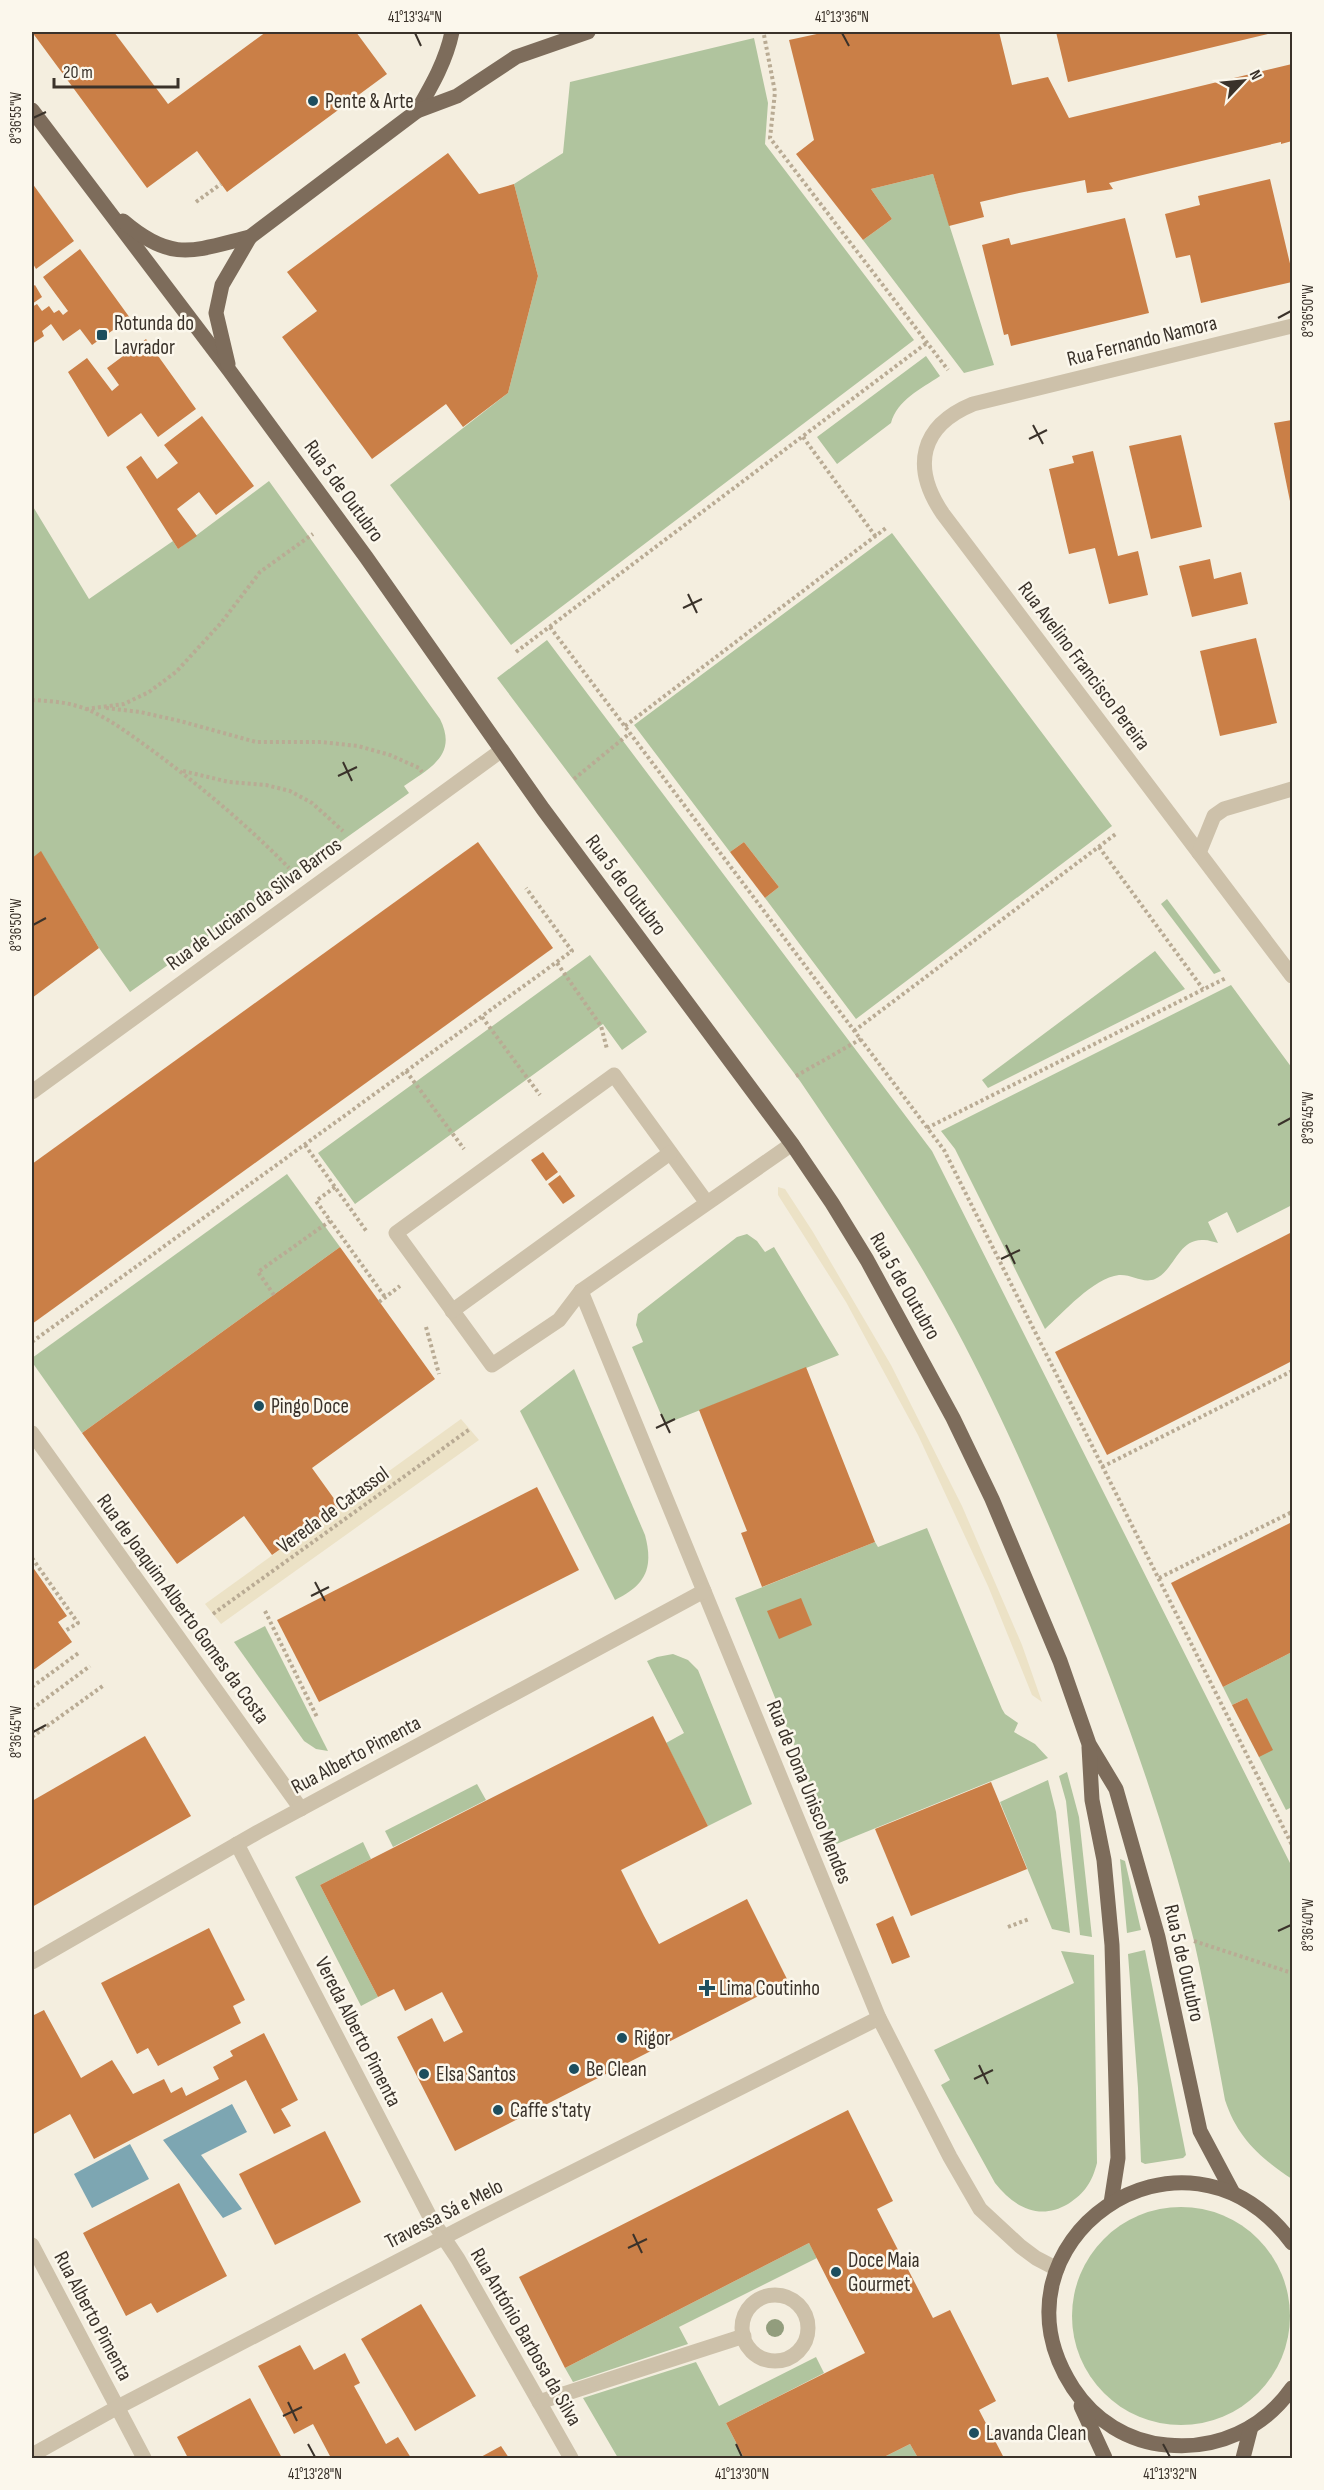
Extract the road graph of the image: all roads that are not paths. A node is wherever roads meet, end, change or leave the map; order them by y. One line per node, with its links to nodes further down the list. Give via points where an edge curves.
1 (452, 32): 4 (main road, via 439,74)
2 (588, 32): 4 (main road, via 516,57 457,96)
3 (32, 110): 5 (main road, Rua 5 de Outubro)
4 (417, 111): 6 (main road)
5 (102, 204): 6 (main road, via 141,236 170,250 198,250); 8 (main road, Rua 5 de Outubro)
6 (250, 237): 8 (main road, via 222,285 216,313)
7 (1293, 326): 9 (street, Rua Fernando Namora)
8 (230, 370): 10 (main road, Rua 5 de Outubro)
9 (1000, 397): 12 (street, Rua Avelino Francisco Pereira, via 955,411 938,425 924,459 928,488 943,514)
10 (502, 750): 14 (street, Rua de Luciano da Silva Barros); 15 (main road, Rua 5 de Outubro)
11 (1293, 789): 12 (street, via 1224,809 1214,816)
12 (1199, 853): 13 (street, Rua Avelino Francisco Pereira)
13 (1293, 976)
14 (32, 1092)
15 (792, 1144): 17 (street); 22 (main road, Rua 5 de Outubro, via 867,1260 953,1418 1028,1580)
16 (670, 1153): 17 (street); 19 (street); 19 (street, via 614,1076 396,1233)
17 (707, 1203): 18 (street)
18 (581, 1291): 19 (street, via 559,1320 492,1365); 21 (street, Rua de Dona Unisco Mendes)
19 (452, 1311)
20 (32, 1433): 23 (street, Rua de Joaquim Alberto Gomes da Costa)
21 (704, 1591): 23 (street, Rua Alberto Pimenta); 26 (street, Rua de Dona Unisco Mendes)
22 (1089, 1744): 27 (main road, Rua 5 de Outubro, via 1116,1789 1158,1936 1200,2131); 28 (main road, Rua 5 de Outubro, via 1092,1800 1104,1860 1112,1945 1118,2157)
23 (301, 1809): 24 (street, Rua Alberto Pimenta)
24 (237, 1844): 25 (street, Rua Alberto Pimenta); 29 (street, Vereda Alberto Pimenta, via 430,2217)
25 (32, 1962)
26 (879, 2018): 29 (street, Travessa Sá e Melo); 32 (street, Rua de Dona Unisco Mendes, via 980,2209 1020,2246)
27 (1233, 2193): 28 (main road, via 1192,2182 1171,2182 1140,2189); 30 (main road, via 1270,2216)
28 (1111, 2203): 32 (main road, via 1079,2232)
29 (445, 2237): 36 (street, Rua António Barbosa da Silva); 37 (street, Travessa Sá e Melo)
30 (1293, 2243)
31 (32, 2244): 37 (street, Rua Alberto Pimenta)
32 (1057, 2269): 34 (main road, via 1049,2294 1048,2315 1057,2361)
33 (744, 2336): 33 (street, via 750,2349 761,2357 789,2358 804,2343 808,2330 806,2316 786,2296 765,2296 748,2309 743,2322); 36 (street)
34 (1071, 2385): 38 (main road, via 1099,2418 1124,2434 1152,2444 1202,2445); 42 (main road)
35 (1293, 2388): 38 (main road, via 1268,2416)
36 (539, 2402): 41 (street, Rua António Barbosa da Silva)
37 (118, 2407): 39 (street, Travessa Sá e Melo); 40 (street, Rua Alberto Pimenta)
38 (1251, 2427): 43 (main road)
39 (32, 2455)
40 (144, 2458)
41 (571, 2458)
42 (1105, 2458)
43 (1243, 2458)

